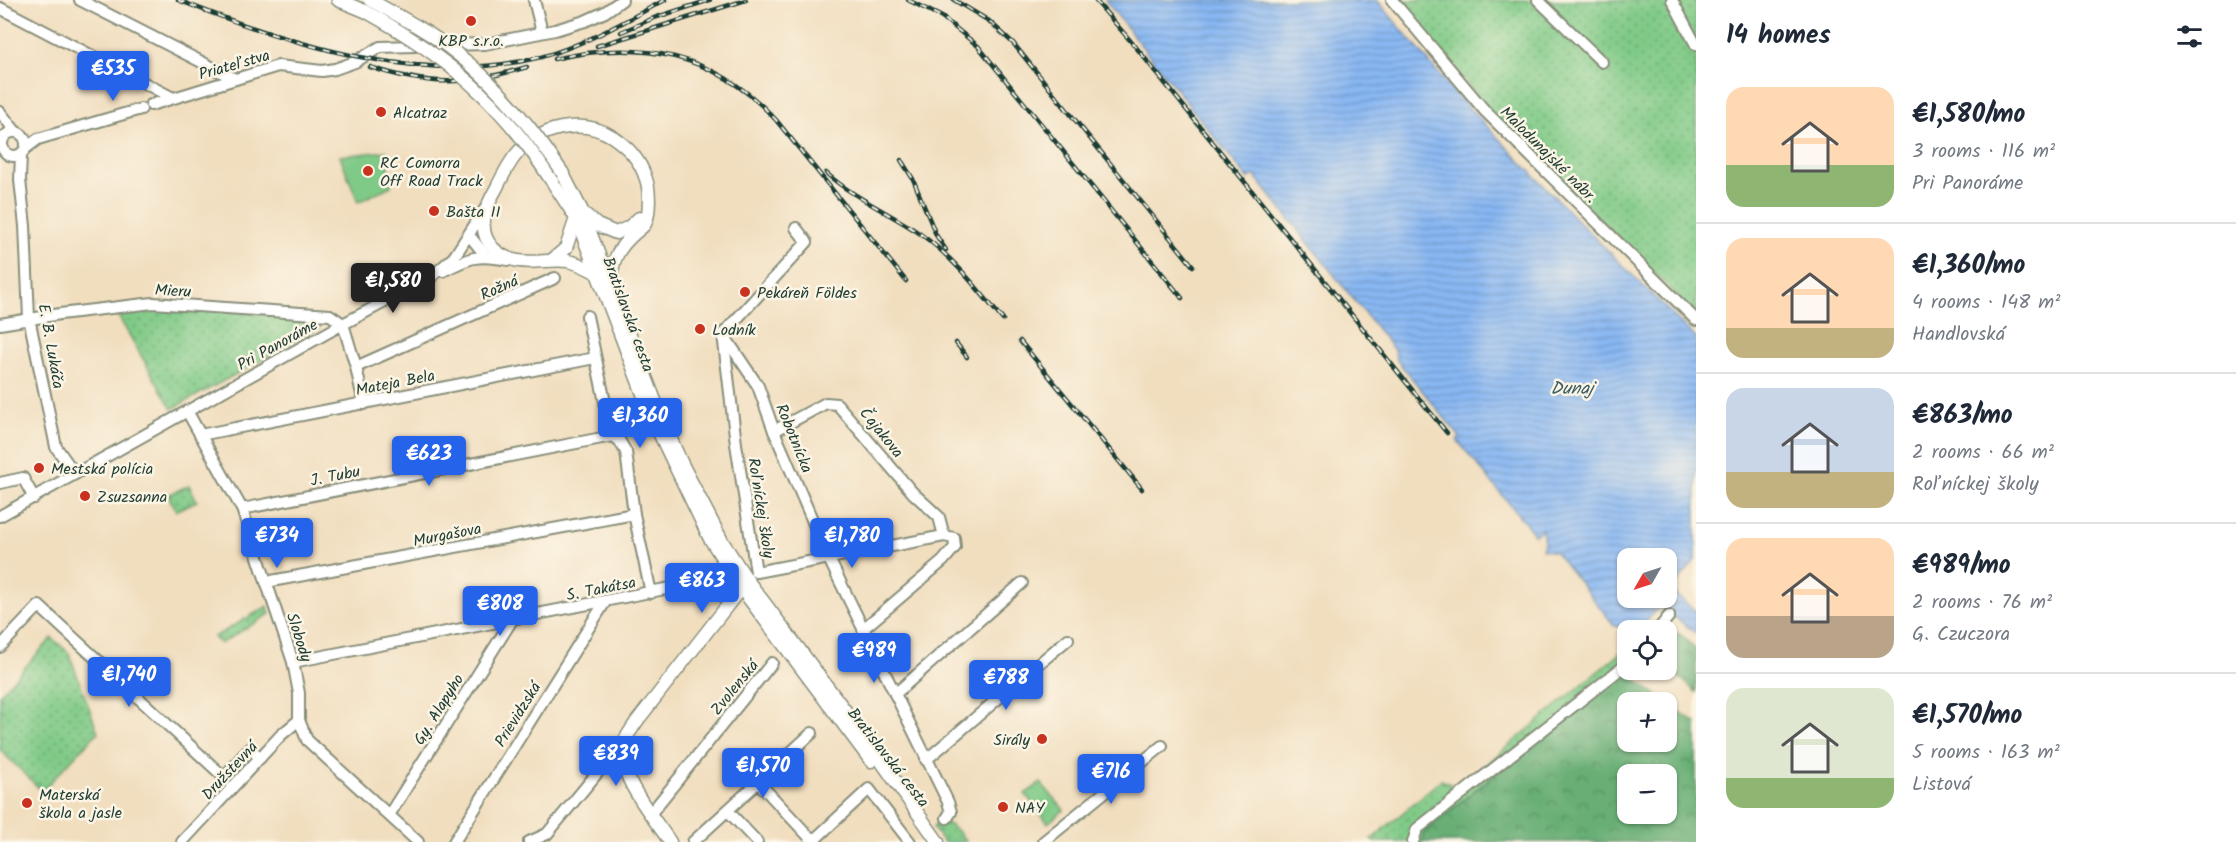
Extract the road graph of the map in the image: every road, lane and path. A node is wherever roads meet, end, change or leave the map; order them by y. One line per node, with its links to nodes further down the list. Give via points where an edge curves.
1 (80, 0): 13 (street)
2 (338, 0): 8 (main road, Bratislavská cesta)
3 (534, 0): 10 (street)
4 (622, 0): 10 (street, Priateľstva, via 585,21)
5 (1392, 0): 34 (street, Malodunajské nábr., via 1485,111)
6 (1538, 0): 12 (street)
7 (1672, 0): 11 (street)
8 (368, 5): 21 (main road, Bratislavská cesta, bridge, via 430,35 477,70 522,120)
9 (0, 8): 14 (street)
10 (542, 32): 13 (street, Priateľstva, via 501,42 380,47 335,69 278,66)
11 (1696, 45)
12 (1602, 62)
13 (235, 79): 14 (street, Priateľstva)
14 (173, 98): 17 (street, Priateľstva)
15 (20, 134): 16 (street, via 10,132); 16 (street, via 0,112); 17 (street); 18 (street, via 26,141)
16 (3, 139): 18 (street, via 2,144)
17 (38, 139): 18 (street, Priateľstva)
18 (13, 152): 33 (street, E. B. Lukáča, via 25,226)
19 (647, 207): 20 (main road, via 648,186 633,153 602,131 573,126 550,131 522,149); 21 (main road, via 629,227 616,233); 31 (main road, via 645,224 616,255)
20 (485, 208): 23 (street, Pri Panoráme); 24 (main road)
21 (579, 215): 26 (main road, via 566,248); 28 (main road, Bratislavská cesta); 31 (main road, Bratislavská cesta)
22 (796, 228): 37 (street, via 807,243)
23 (469, 235): 24 (street); 25 (street); 29 (street, Pri Panoráme, via 454,257)
24 (488, 242): 27 (main road)
25 (485, 255): 27 (street); 29 (street)
26 (552, 260): 27 (main road); 28 (main road, via 571,262)
27 (517, 262)
28 (597, 273): 53 (main road, Bratislavská cesta, via 630,366 673,465 709,537)
29 (430, 278): 36 (street, Pri Panoráme)
30 (555, 278): 39 (street, Rožná)
31 (613, 290): 53 (main road, Bratislavská cesta, via 682,464)
32 (588, 316): 38 (street)
33 (29, 318): 35 (street, Mieru); 36 (street, Mieru, via 153,303 330,315); 45 (street, E. B. Lukáča, via 56,447)
34 (1696, 320)
35 (0, 324)
36 (343, 324): 39 (street); 41 (street, Pri Panoráme)
37 (723, 334): 42 (street, Robotnícka, via 758,386); 53 (street, Roľníckej školy)
38 (595, 358): 40 (street, Mateja Bela); 44 (street)
39 (356, 367): 40 (street)
40 (364, 404): 43 (street, Mateja Bela)
41 (187, 411): 43 (street, Slobody); 45 (street, Pri Panoráme)
42 (774, 431): 51 (street, Čajakova, via 826,403 837,404 913,493 939,517); 52 (street, Robotnícka)
43 (200, 435): 48 (street, Slobody)
44 (612, 436): 48 (street, J. Tubu); 49 (street, via 626,452)
45 (75, 474): 47 (street, Pri Panoráme)
46 (0, 483): 47 (street, via 23,478)
47 (34, 498): 50 (street, Pri Panoráme)
48 (242, 509): 54 (street, Slobody)
49 (634, 514): 54 (street, Murgašova); 57 (street)
50 (0, 516)
51 (944, 536): 52 (street); 62 (street, via 956,540 943,561)
52 (830, 559): 53 (street); 62 (street, Robotnícka)
53 (748, 580): 71 (main road, via 637,721); 89 (main road, Bratislavská cesta, via 850,717)
54 (266, 582): 65 (street, Slobody)
55 (701, 582): 57 (street, S. Takátsa)
56 (1022, 584): 68 (street)
57 (651, 593): 58 (street, S. Takátsa)
58 (605, 603): 60 (street, S. Takátsa); 82 (street, Prievidzská)
59 (1669, 616): 61 (street)
60 (512, 620): 65 (street, S. Takátsa); 78 (street, Gy. Alapyho)
61 (1666, 620)
62 (863, 629): 68 (street, Robotnícka)
63 (1068, 639): 74 (street)
64 (0, 647): 73 (street, via 39,606 224,777 250,748)
65 (293, 662): 69 (street, Slobody)
66 (772, 663): 77 (street, Zvolenská)
67 (1617, 672): 91 (street, via 1417,829)
68 (895, 694): 74 (street, Robotnícka)
69 (299, 720): 73 (street, Družstevná); 78 (street, Slobody, via 307,740)
70 (812, 733): 75 (street)
71 (623, 745): 77 (main road, via 625,770); 83 (street, via 548,834)
72 (1162, 746): 90 (street)
73 (260, 758): 80 (street, Družstevná)
74 (926, 760): 79 (street, Robotnícka, via 951,812)
75 (759, 783): 76 (street); 87 (street)
76 (728, 812): 85 (street); 86 (street)
77 (651, 813): 84 (main road)
78 (389, 815): 81 (street, Slobody)
79 (947, 818)
80 (182, 842)
81 (418, 842)
82 (454, 842)
83 (528, 842)
84 (670, 842)
85 (693, 842)
86 (757, 842)
87 (814, 842): 88 (street, via 869,789)
88 (910, 842)
89 (936, 842)
90 (1043, 842)
91 (1413, 842)

